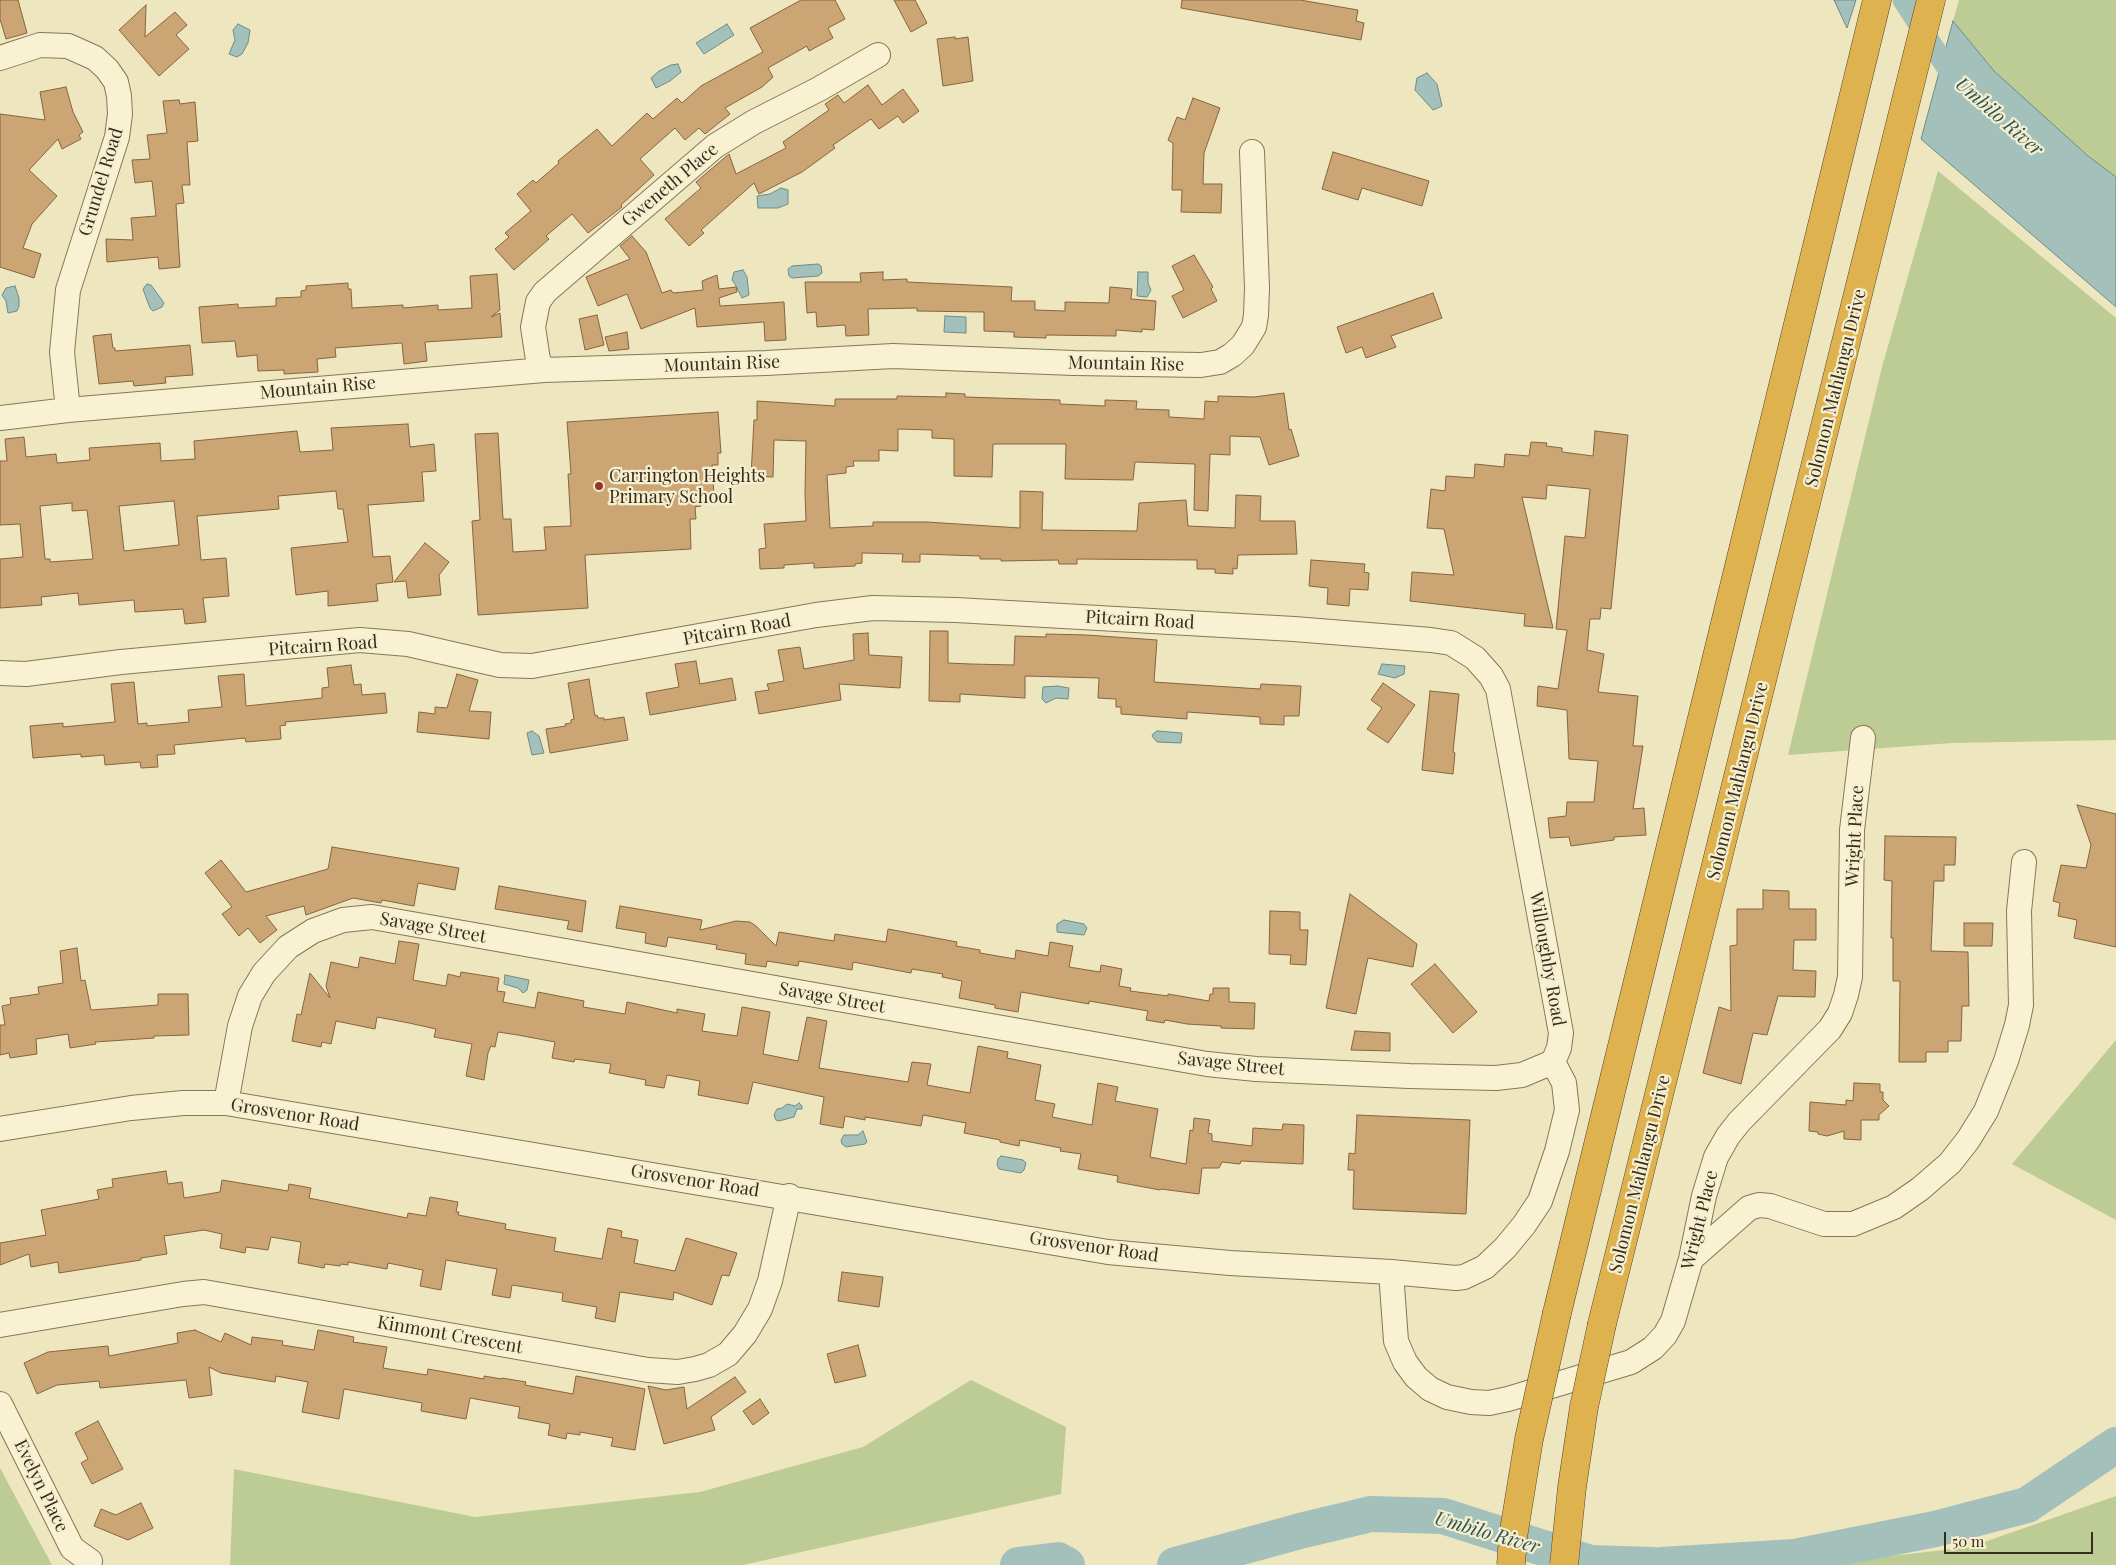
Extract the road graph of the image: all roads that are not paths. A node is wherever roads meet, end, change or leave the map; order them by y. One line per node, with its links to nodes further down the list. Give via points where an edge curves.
1 (1877, 0): 22 (highway, bridge, via 1557,1313 1529,1439)
2 (1931, 0): 23 (highway, Solomon Mahlangu Drive, bridge, via 1602,1324 1584,1407)
3 (878, 55): 6 (street, Gweneth Place, via 715,146 545,292 538,302 533,327 538,360)
4 (0, 58): 7 (street, Grundel Road, via 40,45 68,46 95,58 107,69 116,82 119,96 117,136 68,290 62,352)
5 (1252, 152): 6 (street, Mountain Rise, via 1256,315 1254,327 1243,345 1220,362 1201,365 1084,363 893,356)
6 (544, 370): 7 (street, Mountain Rise)
7 (68, 410): 8 (street, Mountain Rise)
8 (0, 418)
9 (1475, 658): 10 (street, Pitcairn Road, via 1451,643 1304,629 873,608 816,615 532,666 500,665 408,644 360,640 26,674); 13 (street, Willoughby Road, via 1498,689 1561,1032)
10 (0, 673)
11 (1863, 738): 17 (street, Wright Place, via 1852,830 1850,977 1846,995 1830,1029 1728,1136 1709,1175)
12 (2024, 862): 17 (street, via 2019,912 2021,1005 2017,1025 1986,1111 1950,1163 1894,1208 1853,1224 1824,1224 1770,1206 1749,1208)
13 (1553, 1062): 14 (street, Savage Street, via 1522,1075 1496,1078 1256,1069 1207,1064 372,917 343,920 313,931 288,947 264,973 250,996 240,1026); 18 (street, via 1564,1082 1567,1110 1540,1201 1524,1225 1485,1267 1464,1277)
14 (226, 1103): 15 (street, Grosvenor Road, via 131,1108); 16 (street, Grosvenor Road)
15 (0, 1129)
16 (789, 1196): 18 (street, Grosvenor Road, via 1108,1252); 19 (street, Kinmont Crescent, via 770,1281 760,1309 745,1334 728,1354 709,1365 678,1372 648,1370 204,1292)
17 (1691, 1259): 18 (street, Wright Place, via 1673,1321 1665,1335 1641,1356 1631,1362 1489,1403 1447,1397 1416,1378 1396,1341)
18 (1391, 1272)
19 (0, 1325)
20 (0, 1404): 21 (street, Evelyn Place, via 72,1548)
21 (90, 1561)
22 (1511, 1565)
23 (1564, 1565)

